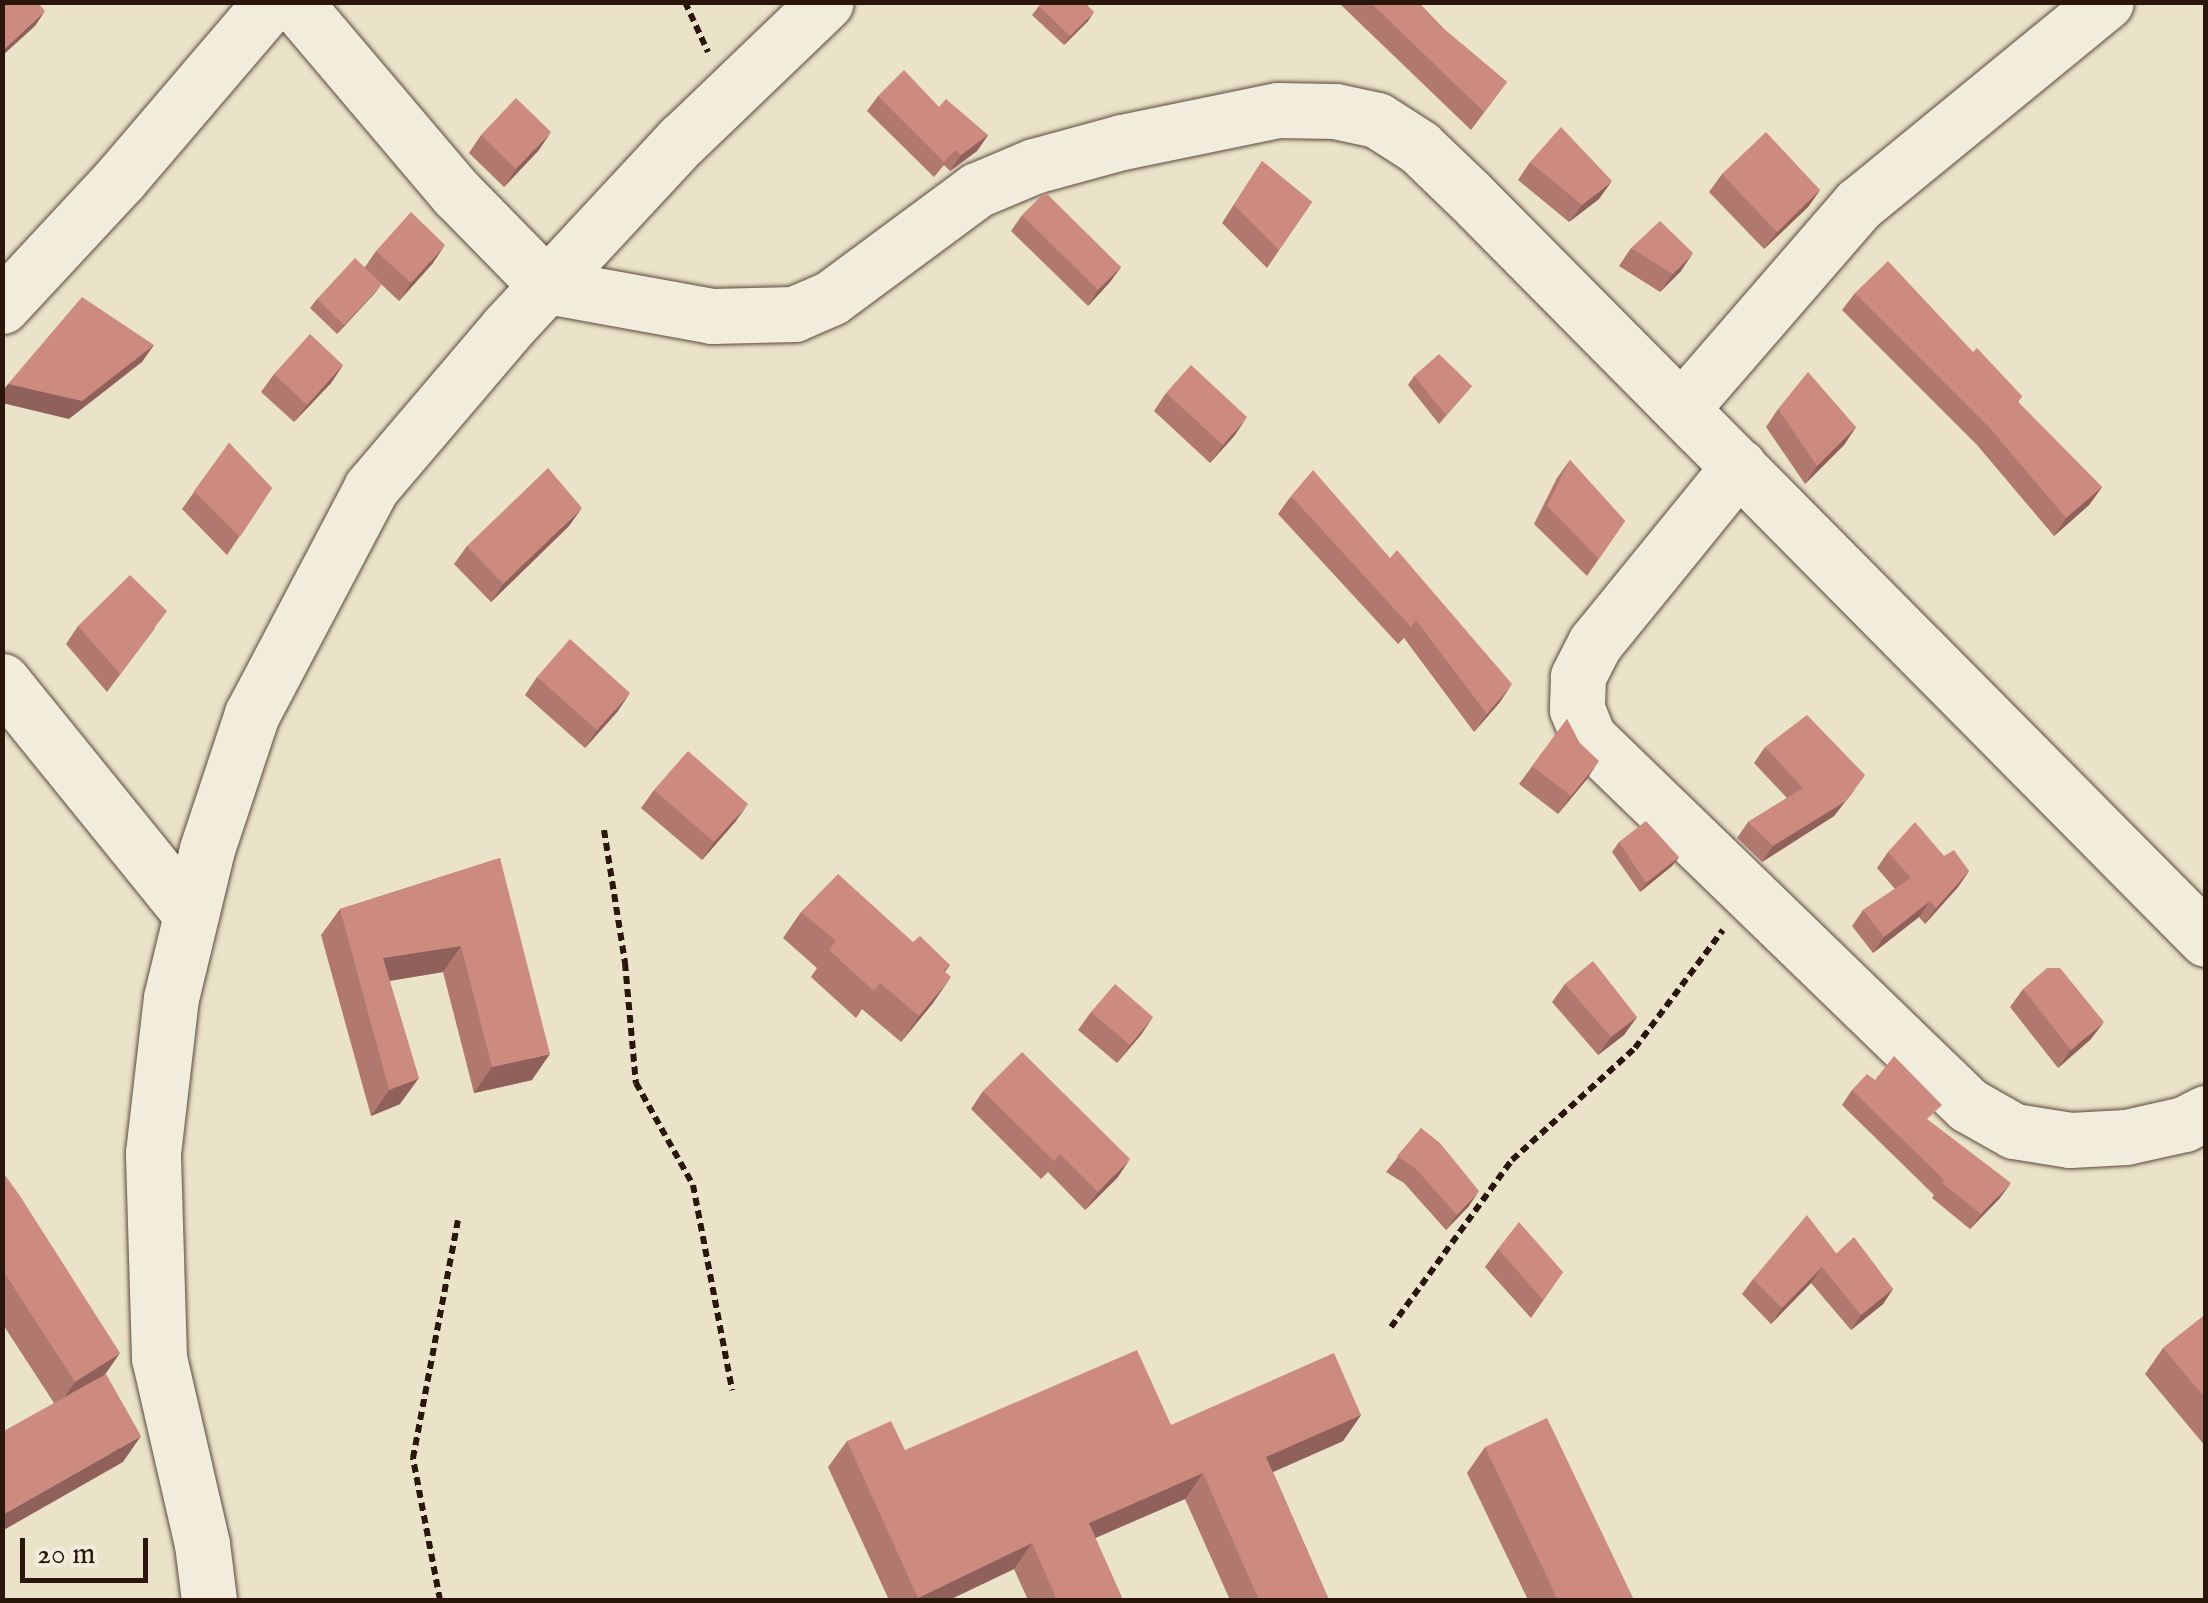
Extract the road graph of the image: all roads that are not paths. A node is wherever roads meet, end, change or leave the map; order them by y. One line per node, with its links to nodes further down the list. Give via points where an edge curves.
1 (270, 2): 6 (street)
2 (294, 2): 5 (street, via 456,194)
3 (826, 2): 5 (street, via 682,140)
4 (2106, 2): 7 (street, via 1859,204)
5 (547, 286): 7 (street, via 712,316 794,314 831,298 977,190 1034,166 1234,118 1335,111 1377,120 1419,147); 10 (street, via 370,488 252,714)
6 (2, 306)
7 (1682, 408): 8 (street)
8 (1739, 466): 11 (street); 12 (street, via 1595,643 1578,677 1577,709 1589,738 1968,1104 2014,1131 2070,1140 2126,1136)
9 (2, 681): 10 (street)
10 (191, 914): 13 (street, via 171,998 153,1153 159,1358 202,1544)
11 (2206, 939)
12 (2206, 1113)
13 (208, 1600)

